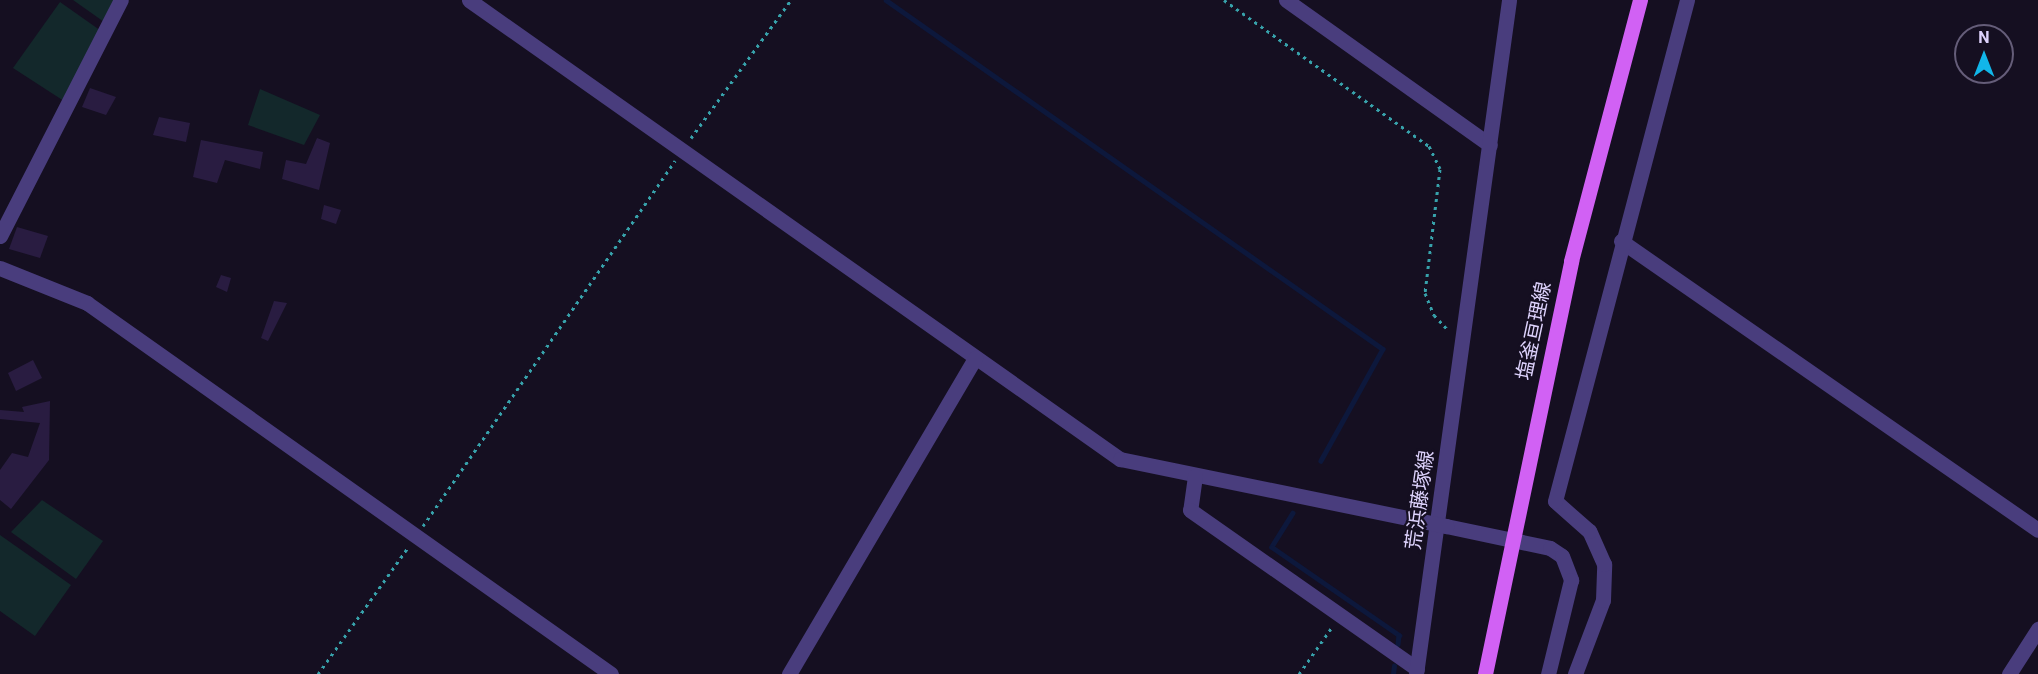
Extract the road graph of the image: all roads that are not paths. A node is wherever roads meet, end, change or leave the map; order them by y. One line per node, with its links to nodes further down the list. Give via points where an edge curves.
1 (121, 0): 8 (street)
2 (469, 0): 11 (street)
3 (1286, 0): 7 (street)
4 (1509, 0): 7 (street)
5 (1640, 0): 14 (main road, 塩釜亘理線, via 1571,261)
6 (1687, 0): 9 (street)
7 (1490, 145): 16 (street, 荒浜藤塚線)
8 (0, 236)
9 (1621, 242): 13 (street); 21 (street, via 1555,501 1589,531 1604,564 1603,600)
10 (0, 268): 17 (street, via 87,303)
11 (975, 358): 12 (street, via 1120,459); 18 (street)
12 (1195, 476): 14 (street, bridge); 16 (street, via 1190,510)
13 (2038, 530)
14 (1510, 540): 19 (main road, 塩釜亘理線); 20 (street, via 1550,548 1571,569)
15 (2038, 629): 22 (street)
16 (1417, 671)
17 (611, 674)
18 (789, 674)
19 (1485, 674)
20 (1548, 674)
21 (1575, 674)
22 (2009, 674)

